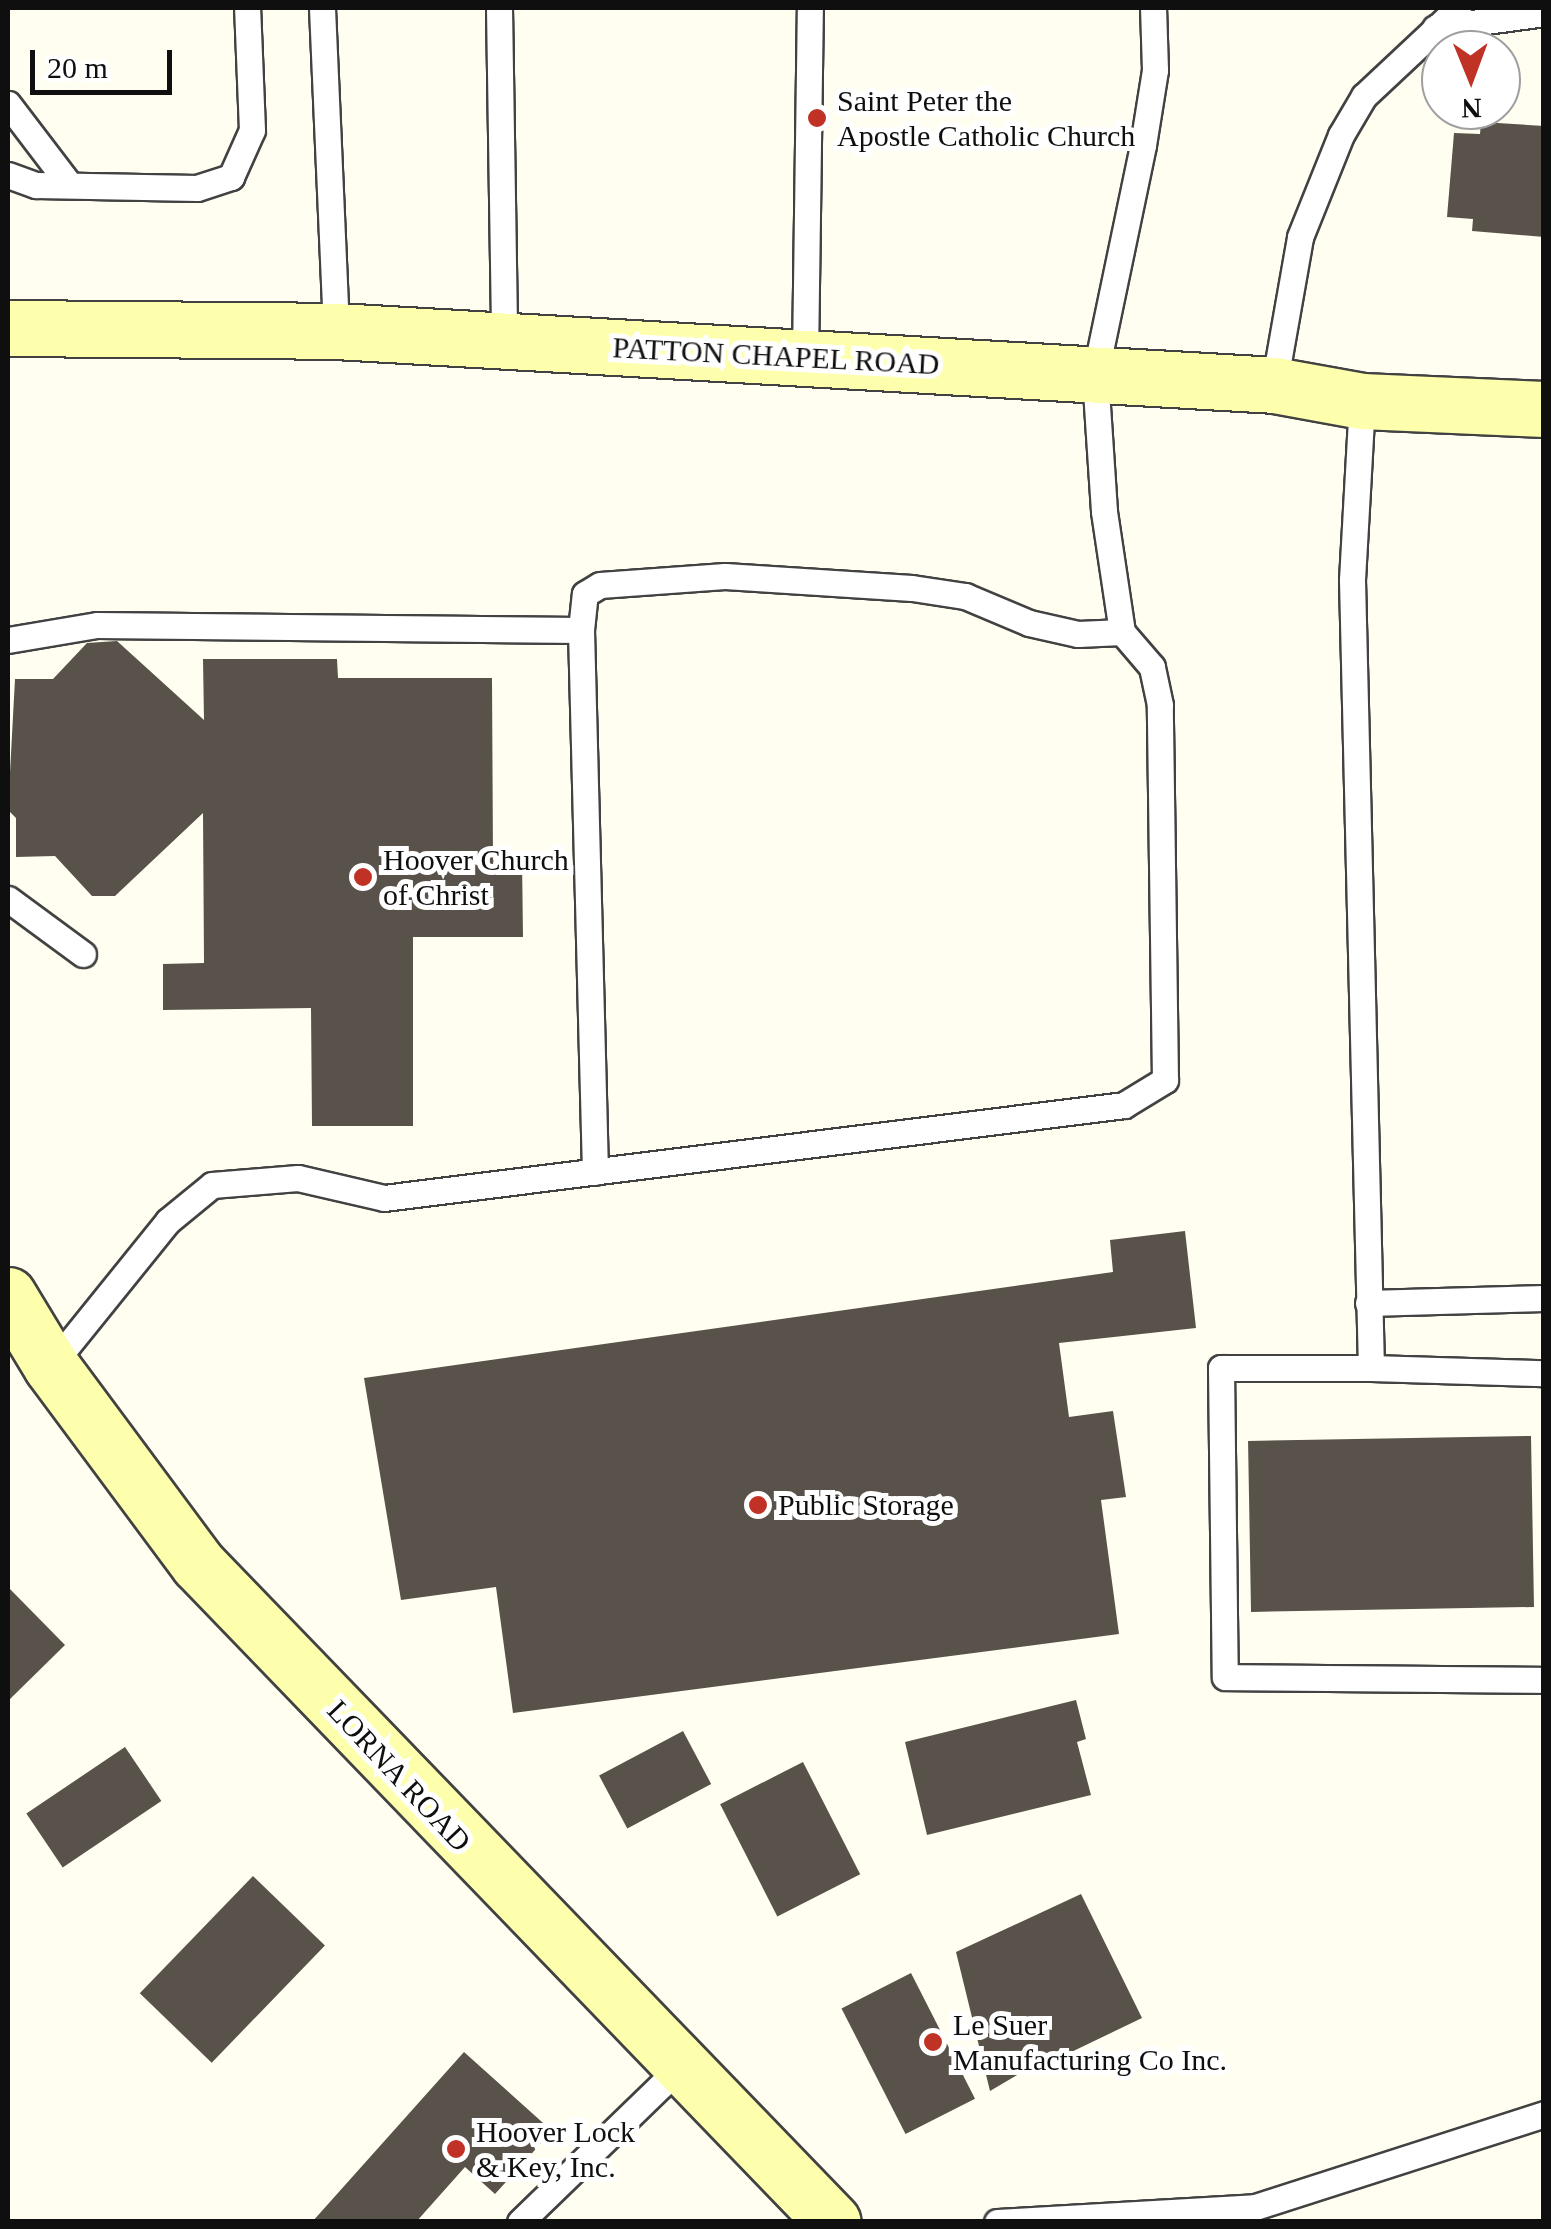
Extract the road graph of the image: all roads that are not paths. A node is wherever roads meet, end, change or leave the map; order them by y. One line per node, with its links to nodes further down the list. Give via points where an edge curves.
1 (247, 8): 11 (lane, via 252,130 231,177 197,188)
2 (322, 8): 13 (lane)
3 (498, 8): 14 (lane)
4 (810, 8): 15 (lane)
5 (1153, 8): 16 (lane, via 1154,70 1144,145)
6 (1458, 8): 8 (lane)
7 (1544, 13): 8 (lane)
8 (1435, 28): 17 (lane, via 1364,96 1324,172 1300,237)
9 (8, 104): 11 (lane)
10 (8, 175): 11 (lane, via 36,185)
11 (69, 184)
12 (8, 328): 13 (main road, PATTON CHAPEL ROAD)
13 (336, 331): 14 (main road, PATTON CHAPEL ROAD)
14 (504, 341): 15 (main road, PATTON CHAPEL ROAD)
15 (805, 358): 16 (main road, PATTON CHAPEL ROAD)
16 (1096, 375): 17 (main road, PATTON CHAPEL ROAD); 21 (lane, via 1104,511)
17 (1274, 385): 18 (main road, PATTON CHAPEL ROAD)
18 (1362, 401): 19 (main road, PATTON CHAPEL ROAD); 28 (lane, via 1352,580)
19 (1544, 409)
20 (580, 630): 21 (lane, via 585,594 600,584 725,576 912,588 965,596 1029,624 1078,634); 22 (lane, via 97,625); 25 (lane)
21 (1122, 632): 25 (lane, via 1152,667 1160,705 1165,1080 1124,1105)
22 (8, 640)
23 (8, 899): 24 (lane)
24 (83, 954)
25 (594, 1172): 29 (lane, via 384,1198 298,1178 212,1184 168,1222)
26 (8, 1295): 29 (main road, LORNA ROAD)
27 (1544, 1298): 28 (lane)
28 (1368, 1302): 30 (lane)
29 (51, 1366): 33 (main road, LORNA ROAD, via 198,1564)
30 (1372, 1368): 31 (lane); 32 (lane, via 1221,1368 1226,1677)
31 (1544, 1373)
32 (1544, 1680)
33 (681, 2066): 35 (lane); 36 (main road, LORNA ROAD)
34 (1544, 2114): 37 (lane, via 1255,2207)
35 (520, 2222)
36 (832, 2222)
37 (997, 2222)

